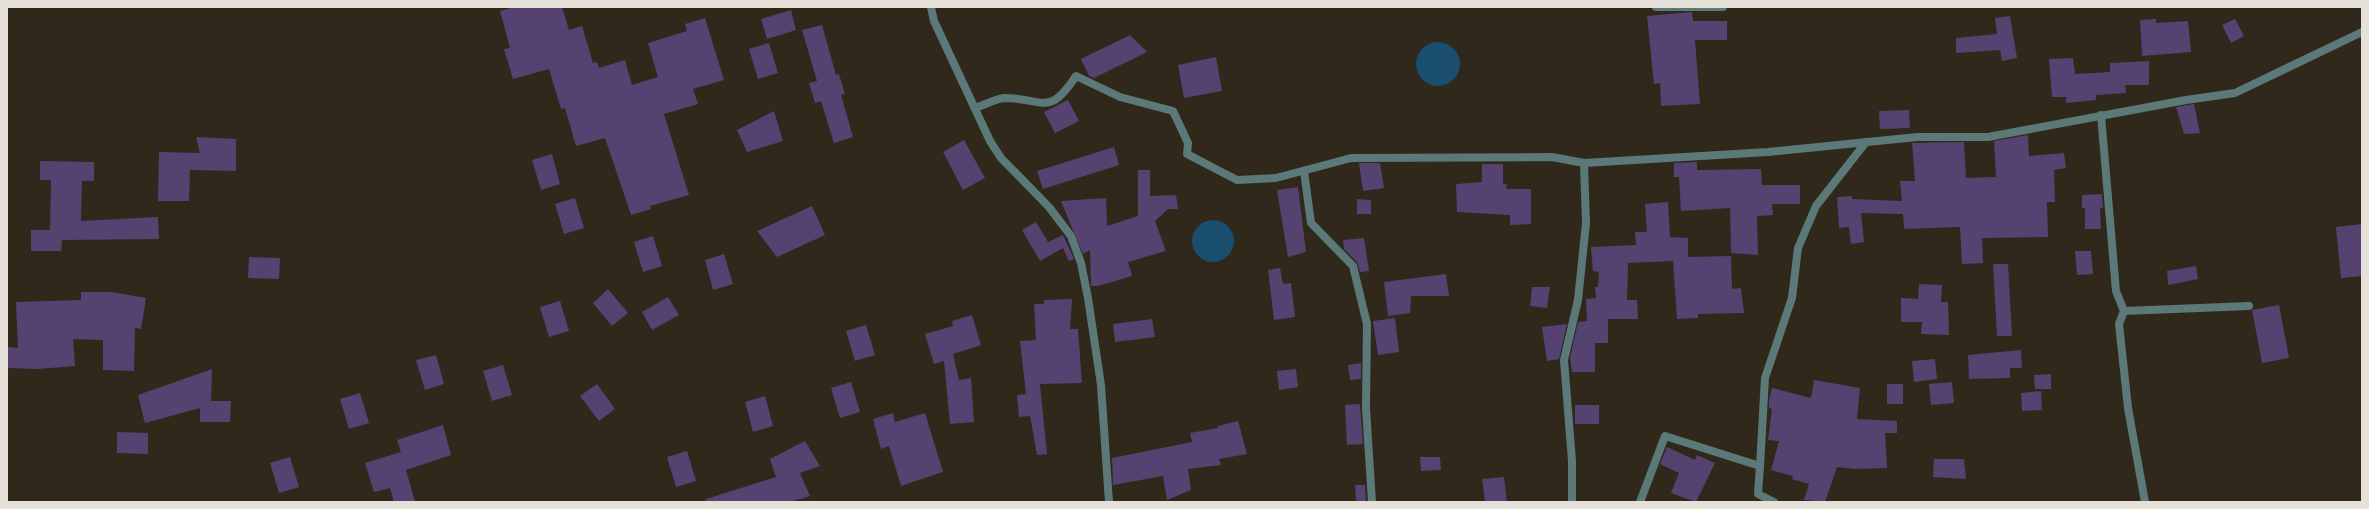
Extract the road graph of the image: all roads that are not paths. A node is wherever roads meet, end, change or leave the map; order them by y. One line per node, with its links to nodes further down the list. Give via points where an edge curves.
1 (931, 7): 5 (street, via 934,21)
2 (1656, 7): 3 (street)
3 (1723, 7)
4 (2362, 32): 6 (street, via 2235,93)
5 (975, 108): 9 (street, via 1003,98 1047,104 1063,96 1076,76 1120,97 1173,111 1188,143 1187,154 1237,180 1276,178); 13 (street, via 1001,158 1049,207 1071,236 1081,263 1101,385)
6 (2101, 115): 7 (street, via 1988,137 1917,137); 11 (street, via 2116,291)
7 (1866, 142): 8 (street, via 1768,152); 12 (street, via 1816,206 1798,248 1792,298 1765,378)
8 (1584, 163): 9 (street, via 1552,157 1351,158); 15 (street, via 1586,223 1578,300 1564,360 1572,462)
9 (1304, 171): 14 (street, via 1311,223 1353,266 1367,324 1366,408)
10 (2249, 306): 11 (street)
11 (2124, 311): 18 (street, via 2119,324 2128,408)
12 (1760, 466): 16 (street, via 1665,436); 17 (street, via 1758,494)
13 (1109, 502)
14 (1372, 502)
15 (1572, 502)
16 (1640, 502)
17 (1774, 502)
18 (2144, 502)

